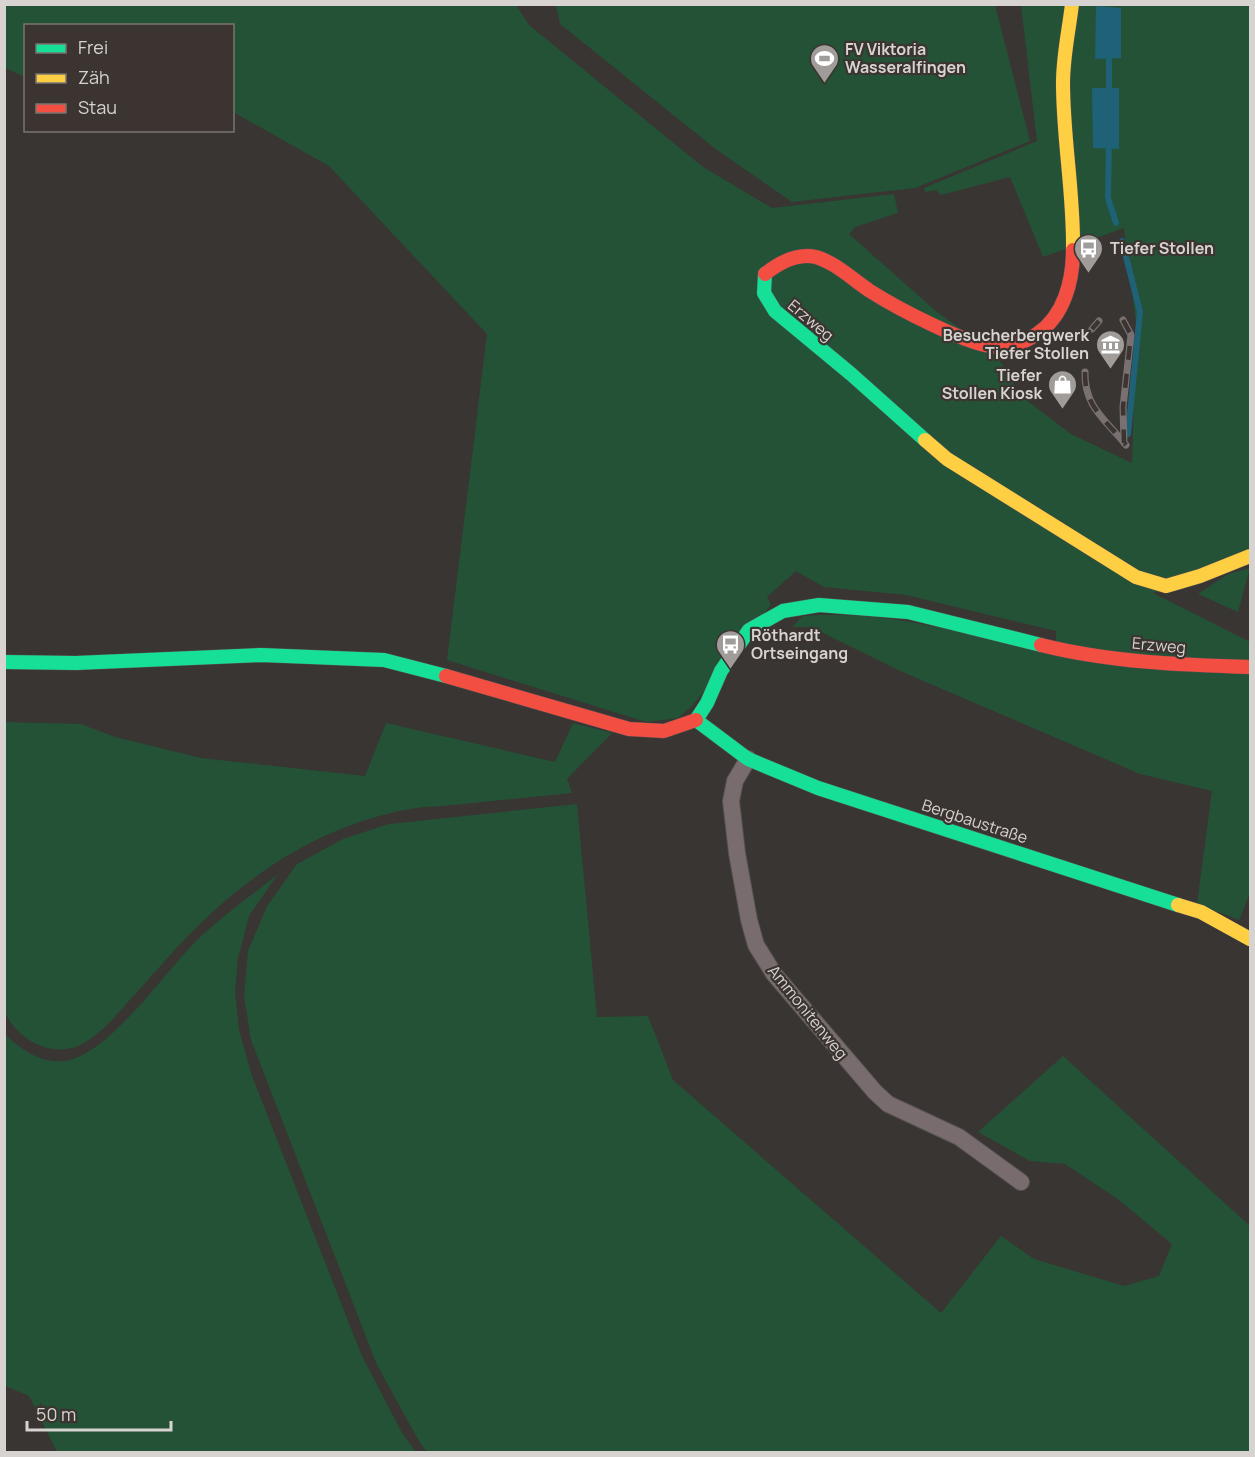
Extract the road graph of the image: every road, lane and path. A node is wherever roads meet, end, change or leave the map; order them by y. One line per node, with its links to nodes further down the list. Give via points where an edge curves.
1 (1072, 4): 2 (street, Erzweg, via 1063,84 1074,227 1071,269 1061,307 1036,337 1011,346 987,346 939,328 827,262 806,256 780,262 765,274 764,293 775,311 946,459 1137,577 1166,586)
2 (1251, 556)
3 (4, 662): 5 (street, via 261,655 384,660 629,729 664,731)
4 (1251, 667): 5 (street, Erzweg, via 1123,659 1048,647 908,612 819,605 783,611 749,630 721,671)
5 (696, 720): 6 (street, Bergbaustraße)
6 (748, 759): 7 (street, Bergbaustraße, via 818,788 1201,912); 8 (street, Ammonitenweg, via 735,781 731,801 737,853 756,945 774,974 888,1104 958,1137)
7 (1251, 939)
8 (1021, 1182)

